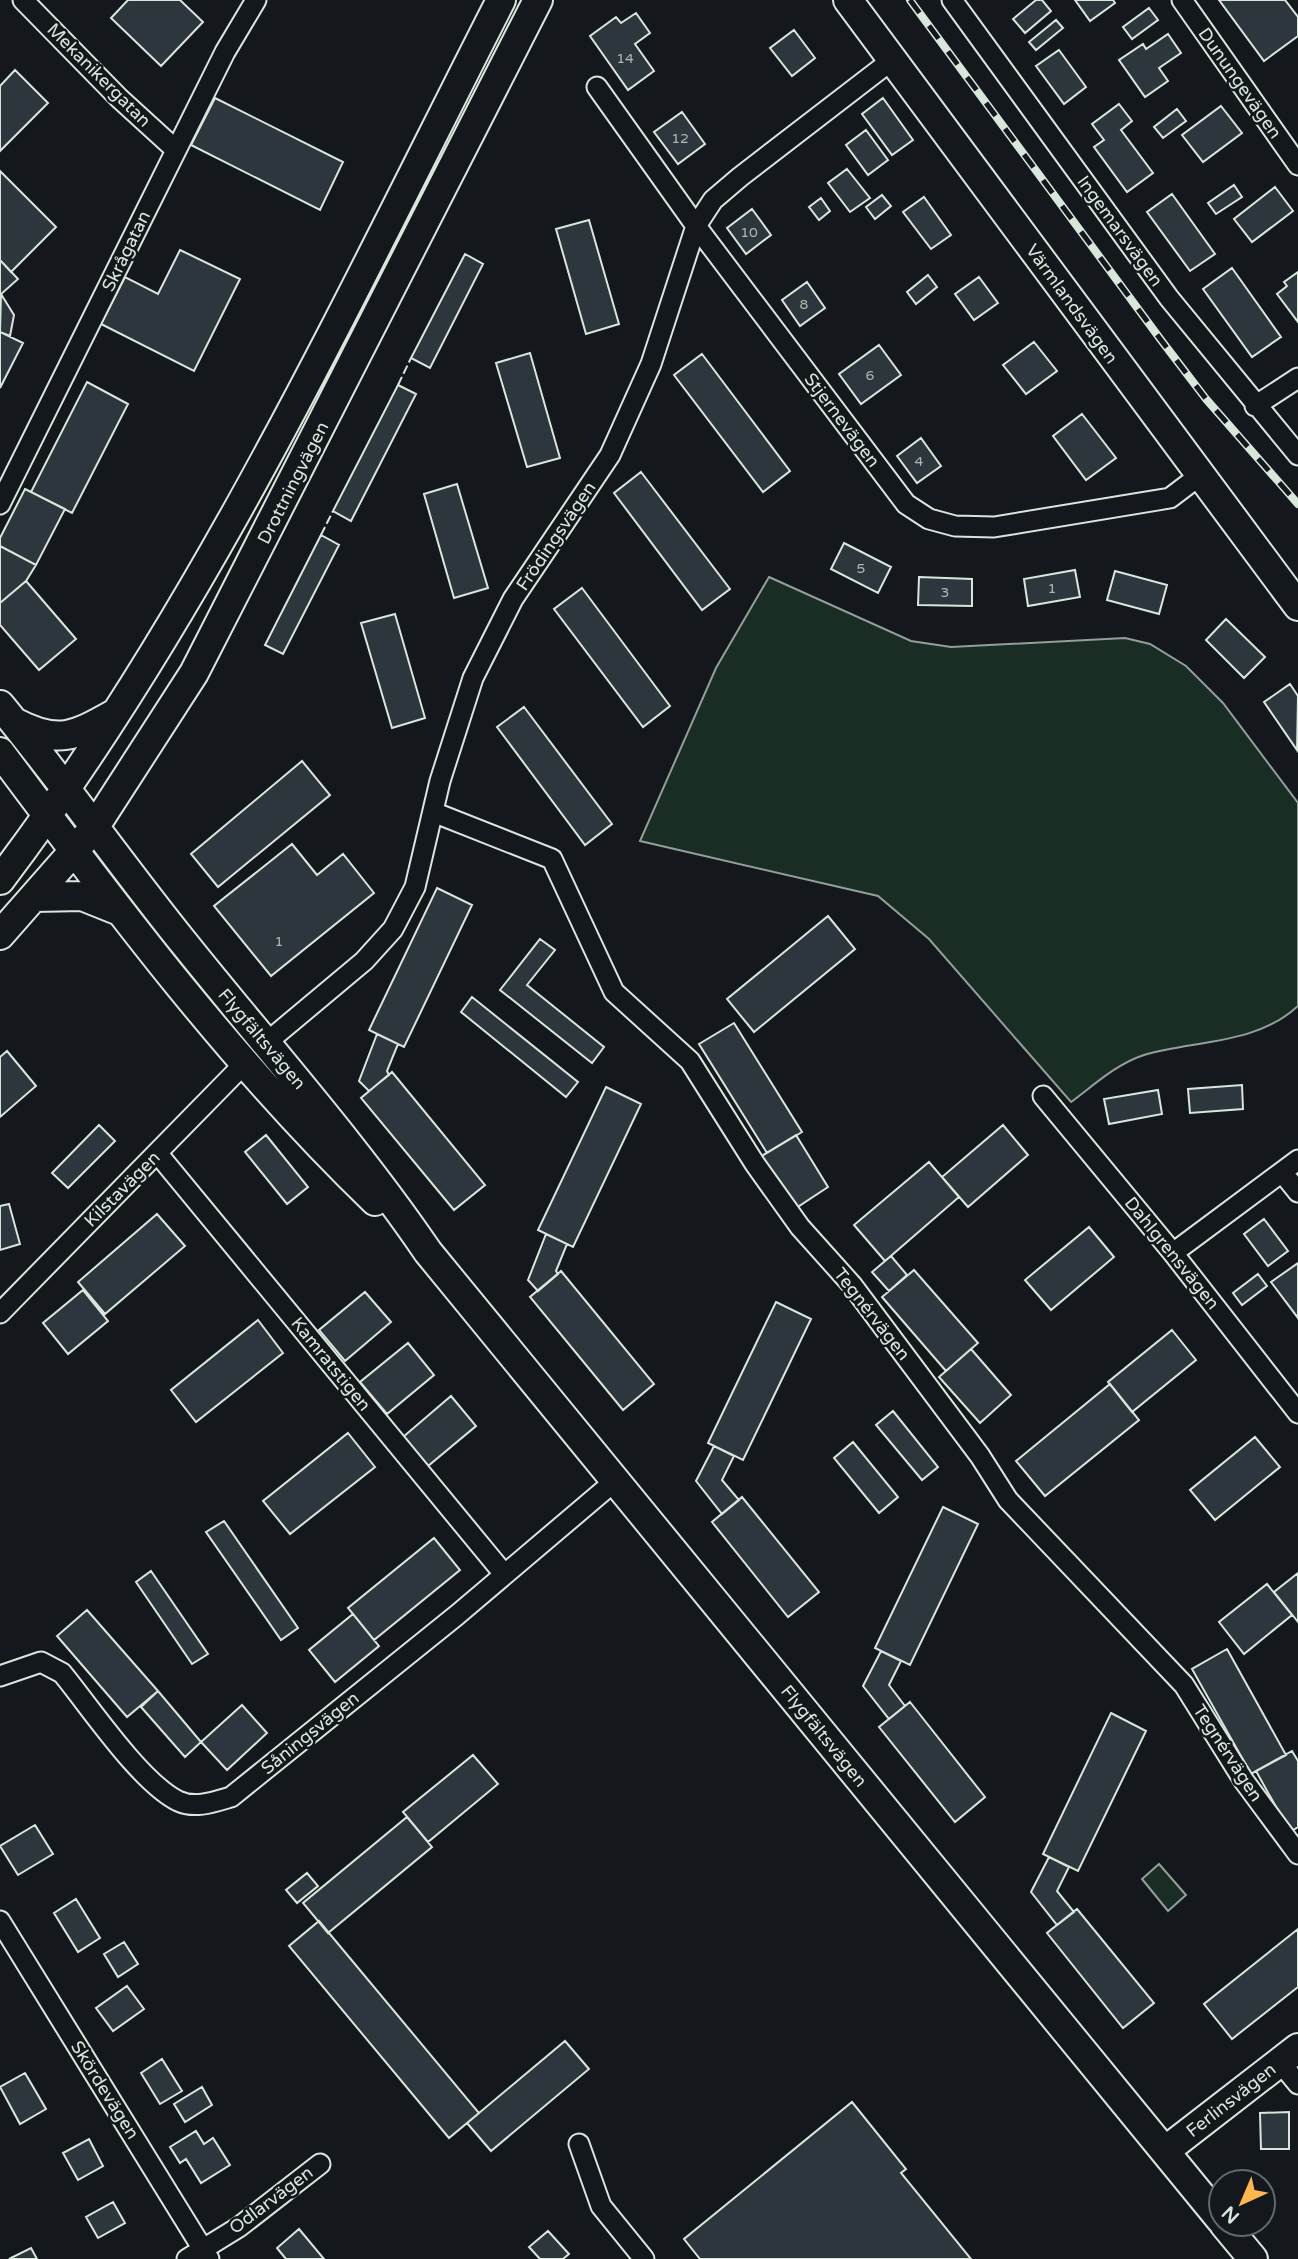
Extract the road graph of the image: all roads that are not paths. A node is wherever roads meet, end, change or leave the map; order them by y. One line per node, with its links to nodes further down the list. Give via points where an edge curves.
1 (23, 0): 10 (street, Mekanikergatan)
2 (256, 0): 10 (street, Skrågatan)
3 (501, 0): 20 (street, Drottningvägen, via 310,374 183,605)
4 (538, 0): 25 (street, Drottningvägen, via 220,625 167,719)
5 (848, 0): 8 (street, Värmlandsvägen)
6 (952, 0): 14 (street, Ingemarsvägen, via 1175,306)
7 (1182, 0): 11 (street, Dunungevägen)
8 (892, 60): 12 (street, Frödingsvägen, via 740,177 713,200); 16 (street, Värmlandsvägen)
9 (597, 87): 12 (street, Stjernevägen)
10 (176, 150): 17 (street, Skrågatan)
11 (1298, 165)
12 (696, 226): 16 (street, Stjernevägen, via 888,482 906,504 929,519 956,526 994,527 1170,498); 23 (street, Frödingsvägen, via 651,365 610,454 513,599 472,678)
13 (1298, 378): 14 (street)
14 (1255, 406): 15 (street, Ingemarsvägen)
15 (1298, 455)
16 (1199, 476): 18 (street, Värmlandsvägen)
17 (0, 504)
18 (1298, 606)
19 (7, 713): 20 (street, via 48,737 63,737); 22 (street, Flygfältsvägen)
20 (117, 713): 22 (street, Drottningvägen)
21 (0, 752): 24 (street, Flygfältsvägen)
22 (66, 789): 24 (street, Drottningvägen); 25 (street, Flygfältsvägen)
23 (433, 812): 31 (street, Frödingsvägen, via 415,887 393,929 364,961); 44 (street, Tegnérvägen, via 552,859 614,992 690,1061 800,1227 852,1285 1008,1500 1184,1685 1244,1781)
24 (47, 816): 26 (street, Flygfältsvägen); 27 (street, Drottningvägen)
25 (94, 828): 26 (street, Drottningvägen); 31 (street, Flygfältsvägen)
26 (74, 852): 28 (street, Drottningvägen); 29 (street, Flygfältsvägen)
27 (0, 880)
28 (35, 897): 29 (street, via 82,896); 30 (street, Drottningvägen)
29 (120, 912): 32 (street, Flygfältsvägen)
30 (0, 935)
31 (266, 1043): 32 (street); 37 (street, Flygfältsvägen, via 366,1165)
32 (243, 1065): 34 (street, Kilstavägen); 37 (street, Flygfältsvägen, via 323,1151)
33 (1043, 1096): 38 (street, Dahlgrensvägen)
34 (158, 1154): 39 (street, Kilstavägen); 42 (street, Kamratstigen)
35 (1290, 1166): 36 (street); 38 (street)
36 (1298, 1192)
37 (428, 1252): 41 (street, Flygfältsvägen)
38 (1173, 1253): 40 (street, Dahlgrensvägen)
39 (0, 1313)
40 (1298, 1413)
41 (615, 1481): 42 (street, Såningsvägen); 49 (street, Flygfältsvägen)
42 (504, 1574): 43 (street, Såningsvägen, via 235,1794 204,1805 180,1802 159,1788 62,1673 41,1662)
43 (0, 1676)
44 (1298, 1854)
45 (0, 1921): 53 (street, Skördevägen)
46 (1289, 2055): 47 (street); 49 (street, Ferlinsvägen)
47 (1298, 2084)
48 (579, 2144): 54 (street, via 601,2206)
49 (1165, 2151): 51 (street, Flygfältsvägen)
50 (320, 2164): 53 (street, Odlarvägen)
51 (1207, 2203)
52 (1236, 2238): 55 (street)
53 (200, 2256)
54 (644, 2259)
55 (1253, 2259)

